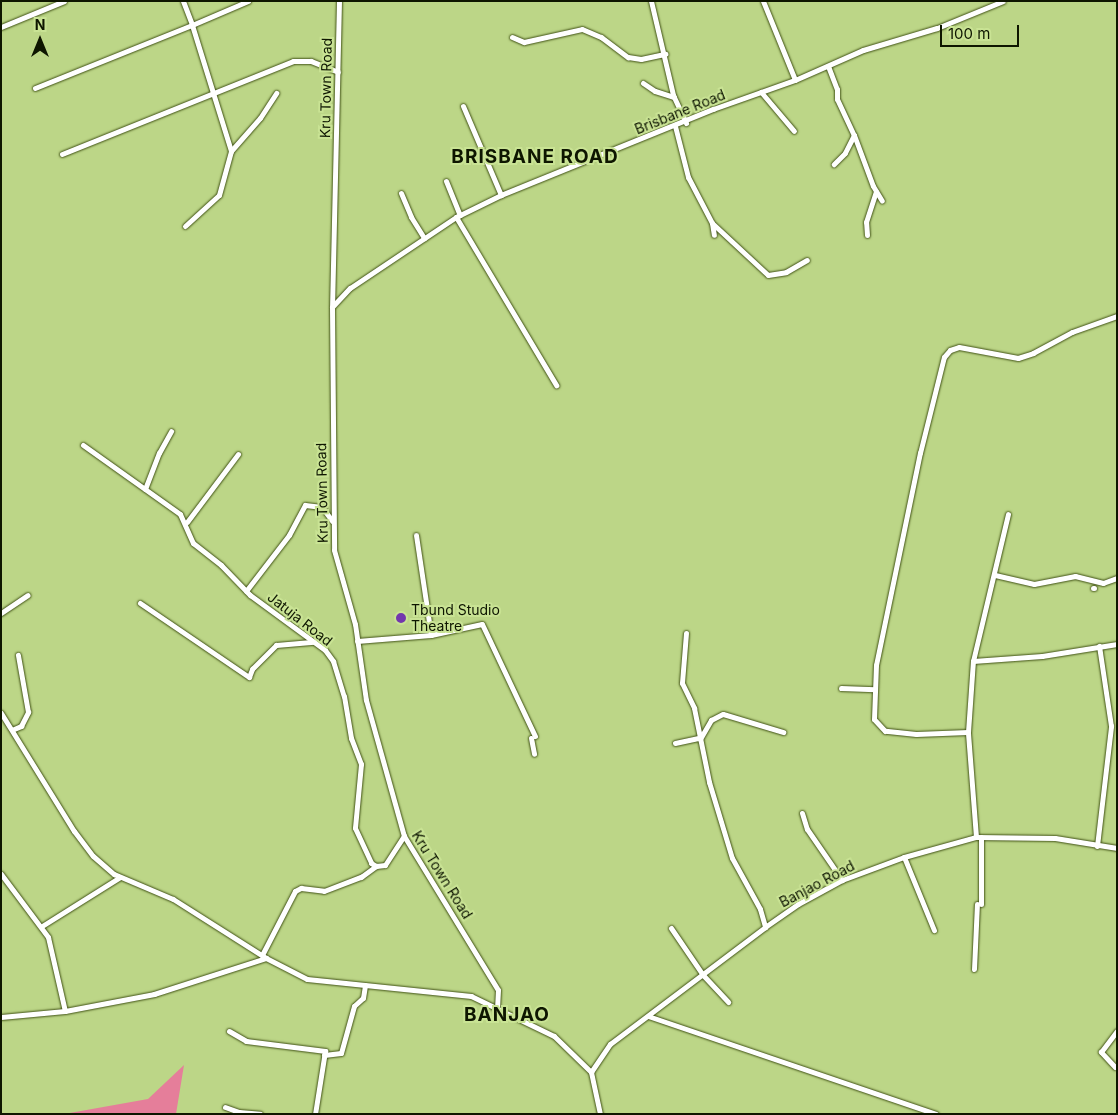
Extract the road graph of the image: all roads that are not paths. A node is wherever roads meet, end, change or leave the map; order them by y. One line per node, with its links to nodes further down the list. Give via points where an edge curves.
1 (64, 1): 9 (street)
2 (183, 1): 8 (street)
3 (248, 1): 8 (street)
4 (339, 1): 13 (street, Kru Town Road)
5 (651, 1): 11 (street)
6 (763, 1): 14 (street)
7 (1003, 1): 12 (street, Brisbane Road)
8 (192, 25): 16 (street); 17 (street)
9 (1, 27)
10 (512, 37): 11 (street, via 524,42 582,29 601,37 628,57)
11 (666, 57): 20 (street)
12 (828, 66): 14 (street, Brisbane Road); 25 (street, via 837,89 837,99)
13 (338, 72): 17 (street, via 311,61 293,61); 41 (street, Kru Town Road)
14 (795, 80): 18 (street, Brisbane Road)
15 (643, 83): 20 (street, via 655,92)
16 (35, 88)
17 (212, 91): 26 (street); 27 (street)
18 (761, 92): 22 (street, Brisbane Road); 24 (street)
19 (276, 93): 26 (street, via 260,118)
20 (674, 96): 22 (street)
21 (463, 106): 32 (street)
22 (686, 122): 23 (street, Brisbane Road)
23 (675, 126): 32 (street, Brisbane Road); 35 (street, via 688,177)
24 (794, 131)
25 (854, 135): 28 (street, via 845,153); 30 (street)
26 (231, 151): 36 (street, via 219,196)
27 (62, 154)
28 (834, 164)
29 (446, 181): 34 (street)
30 (876, 192): 33 (street); 38 (street, via 866,222)
31 (401, 193): 39 (street)
32 (501, 195): 34 (street, Brisbane Road)
33 (882, 201)
34 (458, 216): 39 (street, Brisbane Road); 43 (street)
35 (712, 223): 37 (street); 40 (street, via 735,248 768,275 786,272)
36 (185, 226)
37 (714, 235)
38 (867, 235)
39 (424, 238): 41 (street, Brisbane Road, via 350,288)
40 (807, 260)
41 (332, 307): 49 (street, Kru Town Road)
42 (1117, 316): 67 (street, via 1072,332 1033,354 1018,358 959,348 950,350 944,357 920,453 876,665)
43 (556, 385)
44 (172, 431): 47 (street, via 159,453)
45 (83, 445): 47 (street, Jatuja Road)
46 (238, 454): 50 (street)
47 (146, 489): 50 (street, Jatuja Road)
48 (1008, 514): 52 (street)
49 (332, 521): 54 (street, via 322,507 305,505 289,535); 61 (street, Kru Town Road, via 334,550 347,591)
50 (186, 522): 54 (street, Jatuja Road, via 193,544 222,564)
51 (416, 535): 59 (street)
52 (995, 575): 53 (street, via 1034,584 1075,576 1103,583); 65 (street)
53 (1117, 578)
54 (246, 591): 60 (street, Jatuja Road)
55 (28, 595): 57 (street)
56 (140, 603): 60 (street, via 249,677 252,669 276,645)
57 (1, 614)
58 (686, 633): 72 (street, via 682,683 694,708)
59 (431, 635): 61 (street); 74 (street, via 482,624 533,737)
60 (315, 642): 81 (street, Jatuja Road, via 333,661 344,696 351,738 361,764 356,828 370,863)
61 (357, 642): 76 (street, Kru Town Road, via 366,700)
62 (1117, 644): 63 (street)
63 (1100, 646): 65 (street, via 1042,656); 78 (street, via 1111,726)
64 (18, 655): 69 (street, via 28,712 20,726)
65 (973, 661): 71 (street)
66 (841, 688): 67 (street)
67 (875, 689): 71 (street, via 875,724 884,731 916,734)
68 (1, 713): 69 (street)
69 (14, 729): 83 (street, via 74,832 93,856)
70 (783, 732): 72 (street, via 723,714 711,720)
71 (968, 732): 77 (street)
72 (699, 739): 73 (street); 86 (street, via 732,858 760,909)
73 (675, 743)
74 (534, 754)
75 (802, 813): 84 (street, via 807,829)
76 (404, 836): 81 (street, via 385,865); 94 (street, Kru Town Road, via 498,990)
77 (978, 837): 78 (street, Banjao Road, via 1046,838); 80 (street, Banjao Road); 90 (street, via 979,904)
78 (1097, 846): 79 (street, Banjao Road)
79 (1117, 848)
80 (904, 857): 84 (street, Banjao Road); 88 (street)
81 (376, 866): 89 (street, via 362,877 324,890 301,888 295,891)
82 (1, 874): 85 (street)
83 (120, 877): 85 (street); 89 (street, via 174,899)
84 (842, 880): 86 (street, Banjao Road)
85 (42, 926): 95 (street, via 52,947)
86 (765, 927): 91 (street, Banjao Road)
87 (671, 928): 91 (street)
88 (934, 930)
89 (264, 956): 92 (street, via 306,979); 95 (street, via 154,994)
90 (974, 969)
91 (703, 975): 93 (street); 96 (street, Banjao Road)
92 (365, 985): 94 (street, via 471,996); 100 (street, via 363,998 354,1006 341,1053)
93 (728, 1002)
94 (497, 1009): 102 (street, via 554,1036)
95 (64, 1011): 97 (street)
96 (648, 1016): 102 (street, Banjao Road, via 610,1044); 107 (street)
97 (1, 1017)
98 (229, 1031): 100 (street, via 246,1040 324,1051)
99 (1117, 1031): 101 (street, via 1101,1052)
100 (324, 1055): 105 (street)
101 (1115, 1067)
102 (590, 1072): 106 (street)
103 (225, 1107): 104 (street)
104 (260, 1114)
105 (315, 1114)
106 (600, 1114)
107 (936, 1114)

